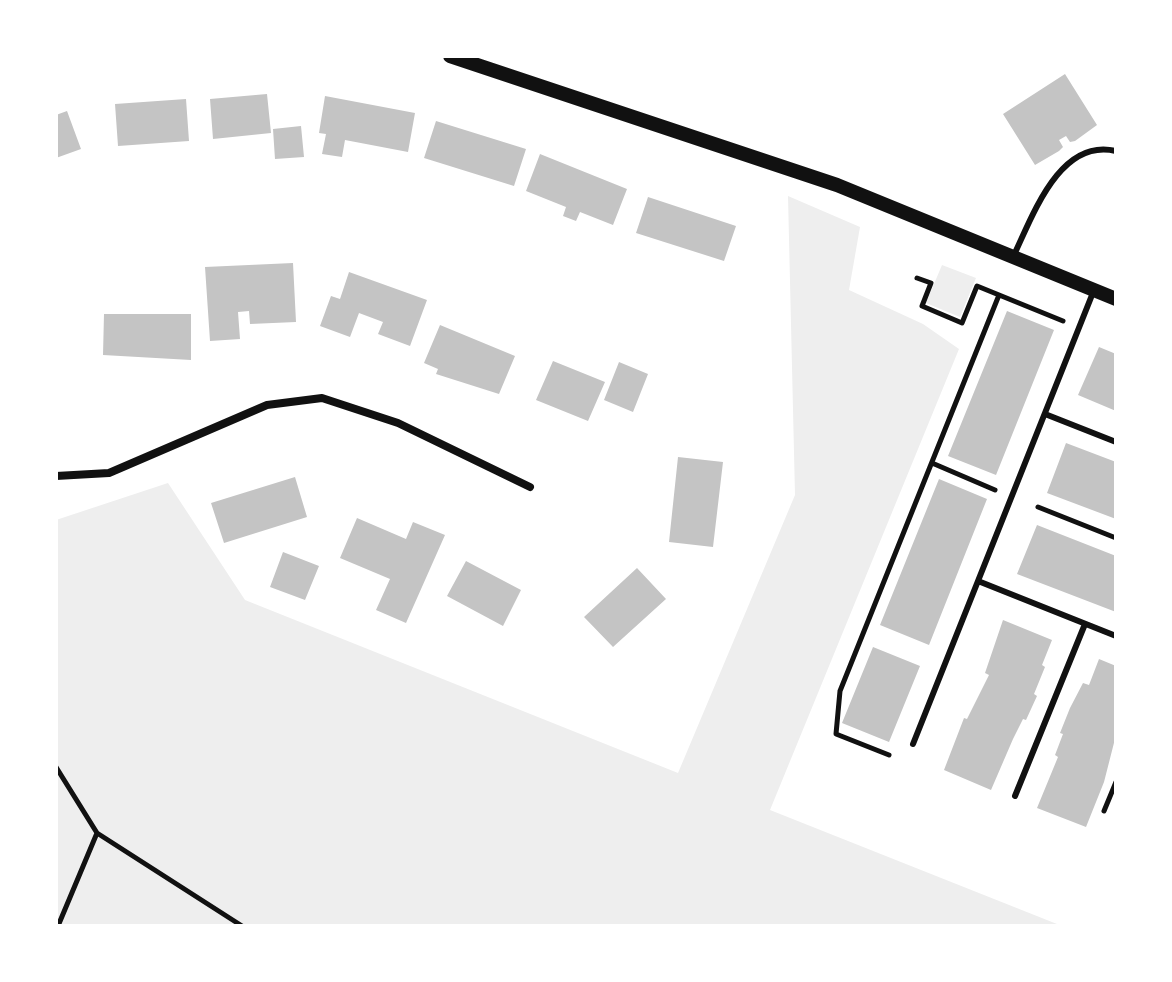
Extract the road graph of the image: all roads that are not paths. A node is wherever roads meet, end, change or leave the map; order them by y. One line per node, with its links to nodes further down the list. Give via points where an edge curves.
1 (450, 56): 3 (street, via 837,185)
2 (1116, 151): 3 (lane, via 1095,150 1066,166 1042,199)
3 (1013, 257): 4 (street)
4 (1094, 290): 5 (street); 6 (lane)
5 (1116, 299)
6 (1045, 414): 7 (lane); 10 (lane)
7 (1116, 442)
8 (56, 476): 9 (street, via 109,473 267,405 322,398 398,423)
9 (530, 487)
10 (978, 581): 11 (lane); 13 (lane)
11 (1085, 624): 12 (lane); 14 (lane)
12 (1116, 636)
13 (913, 744)
14 (1015, 796)

